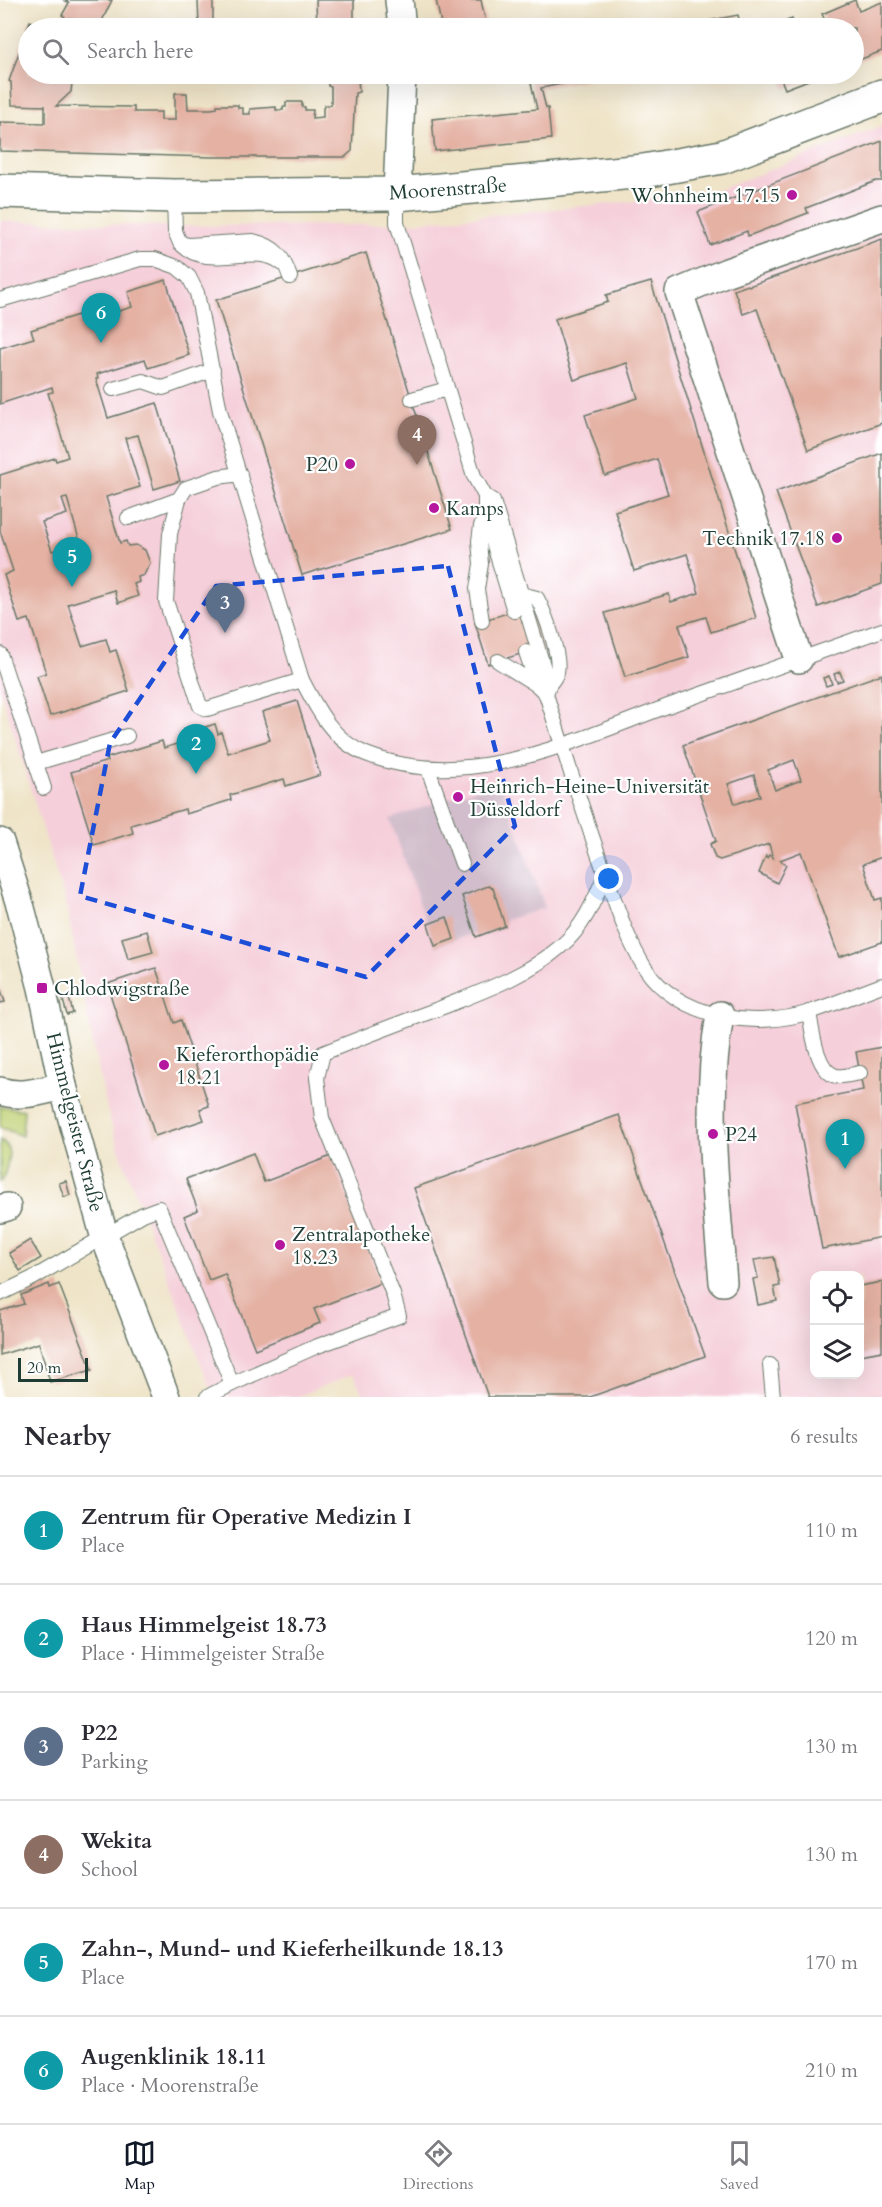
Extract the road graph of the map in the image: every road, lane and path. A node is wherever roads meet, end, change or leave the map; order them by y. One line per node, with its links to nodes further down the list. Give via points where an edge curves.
1 (399, 0): 2 (street)
2 (401, 18)
3 (402, 84): 6 (street)
4 (882, 96): 6 (street, Moorenstraße, via 722,157 682,166)
5 (0, 191): 7 (street, Moorenstraße)
6 (397, 194): 7 (street, Moorenstraße); 12 (lane, via 396,224)
7 (174, 196): 9 (lane, via 175,231 190,252 201,256 265,255 277,259)
8 (882, 218): 25 (street, via 679,291)
9 (288, 272)
10 (0, 300): 11 (lane, via 140,259 155,259 177,267 189,277 197,293)
11 (213, 370): 13 (lane, via 163,388 143,381); 15 (lane, via 220,411)
12 (447, 389): 14 (lane); 16 (lane, via 474,476)
13 (113, 390)
14 (412, 399)
15 (240, 474): 17 (lane, via 186,488); 27 (lane)
16 (485, 496): 18 (lane); 28 (lane, via 493,501)
17 (179, 499): 19 (lane); 27 (lane, via 170,534 166,601 200,706 207,709)
18 (485, 516): 20 (lane); 21 (lane, via 479,541 482,554 477,589)
19 (128, 518)
20 (514, 611)
21 (483, 621)
22 (882, 630): 25 (lane)
23 (526, 652): 28 (lane)
24 (0, 654): 31 (lane)
25 (799, 659): 30 (lane)
26 (498, 661): 28 (lane)
27 (303, 680): 32 (lane, via 320,715 355,748 402,765)
28 (544, 688): 30 (lane)
29 (127, 736): 31 (lane)
30 (561, 745): 32 (lane, via 505,762); 36 (lane)
31 (36, 763): 33 (lane)
32 (428, 769): 35 (lane)
33 (44, 788)
34 (0, 842): 41 (street, Himmelgeister Straße, via 42,988)
35 (462, 864)
36 (605, 875): 39 (lane, via 645,969 674,998 703,1012); 47 (lane, via 588,914 574,933 537,963 501,984 323,1053 317,1078 322,1118 399,1316)
37 (882, 985): 38 (lane)
38 (809, 1012): 39 (lane, via 740,1019); 40 (lane, via 820,1059 827,1071 842,1076)
39 (720, 1015): 44 (street, via 712,1087)
40 (860, 1072)
41 (63, 1086): 42 (street, via 26,1094); 43 (street, Himmelgeister Straße)
42 (0, 1091)
43 (104, 1235): 45 (lane); 47 (lane, via 159,1208); 48 (street, Himmelgeister Straße)
44 (723, 1282)
45 (0, 1294)
46 (770, 1365): 50 (lane)
47 (232, 1384): 49 (lane)
48 (166, 1397)
49 (207, 1397)
50 (773, 1397)

